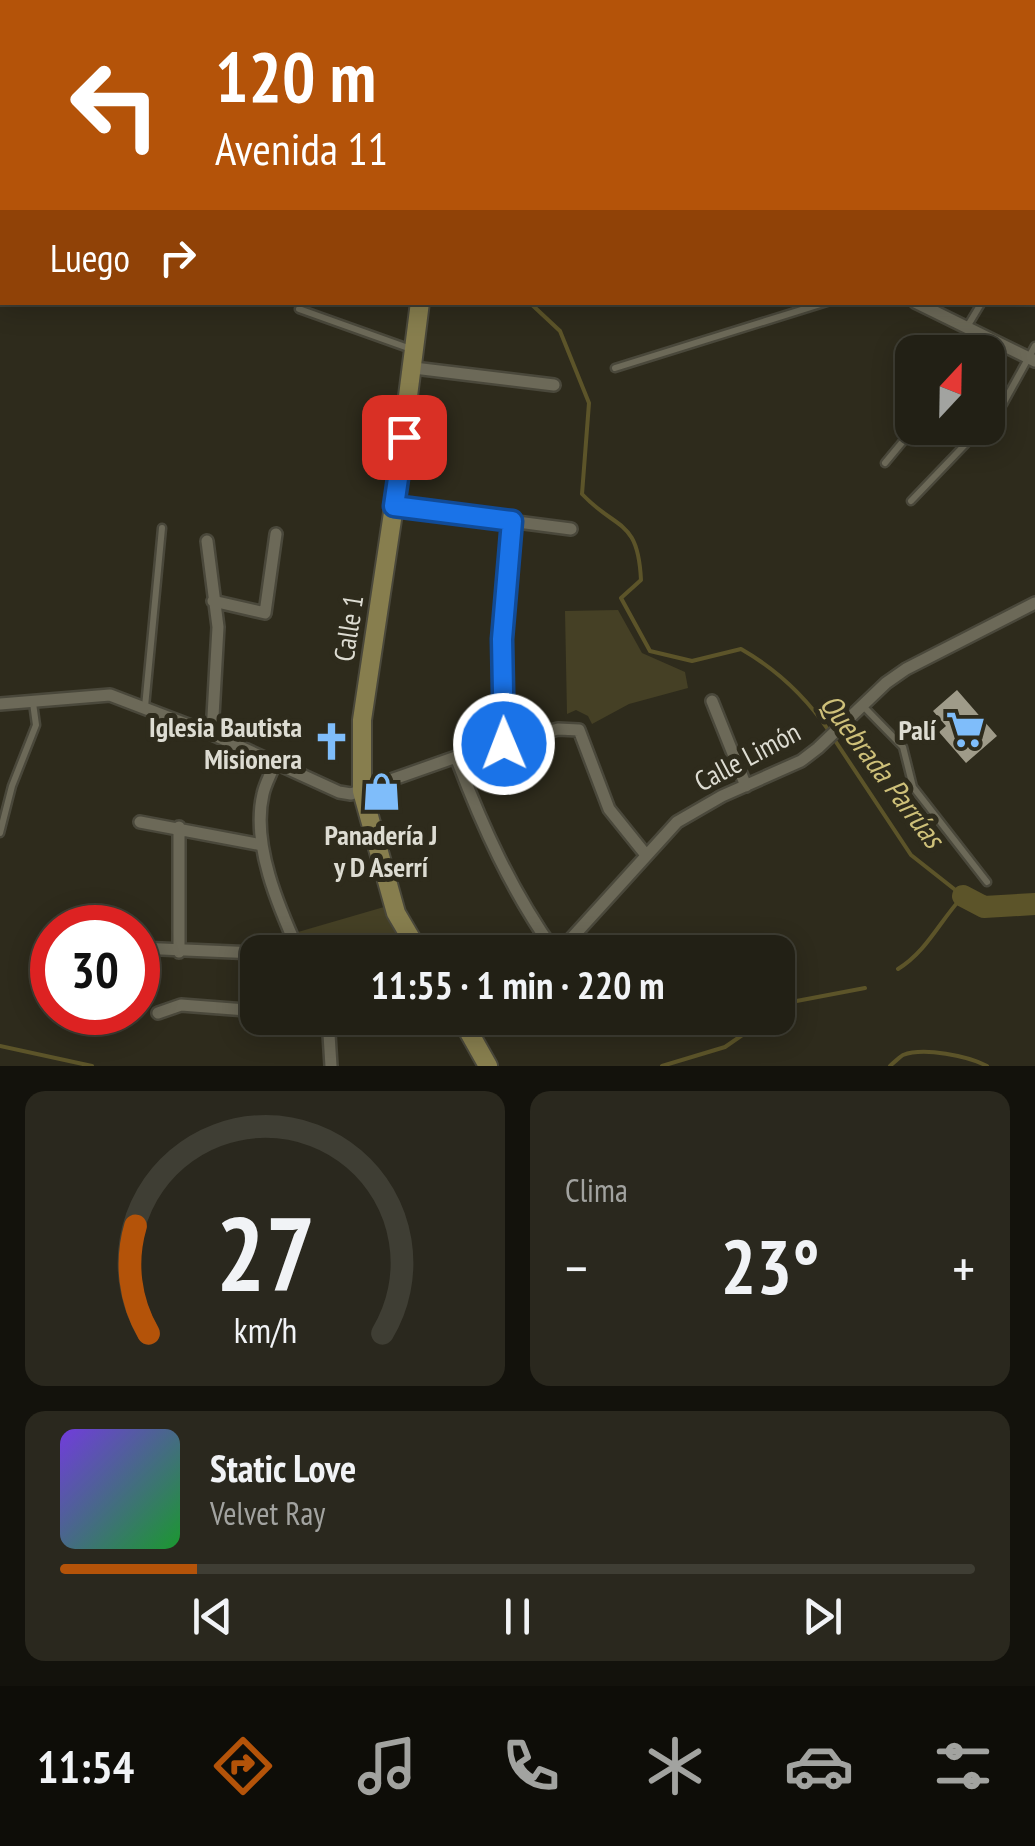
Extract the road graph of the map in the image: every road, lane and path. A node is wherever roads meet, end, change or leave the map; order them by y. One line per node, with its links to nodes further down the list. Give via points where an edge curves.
1 (420, 305): 10 (street, Calle 1)
2 (817, 305): 11 (lane)
3 (921, 305): 6 (street)
4 (980, 305): 6 (lane)
5 (299, 309): 10 (lane)
6 (966, 328): 7 (street)
7 (980, 335)
8 (1005, 345): 9 (street)
9 (1033, 355): 13 (lane)
10 (415, 359): 12 (street); 18 (street, Calle 1)
11 (614, 368)
12 (554, 385)
13 (1005, 399)
14 (900, 445): 16 (lane)
15 (965, 445): 17 (lane)
16 (885, 463)
17 (911, 501)
18 (394, 506): 19 (street); 36 (street, Calle 1, via 362,720)
19 (512, 521): 21 (street); 32 (street, via 502,639)
20 (162, 528): 30 (lane)
21 (571, 529)
22 (276, 534): 24 (street, via 265,613)
23 (207, 541): 24 (street)
24 (213, 601): 31 (street, via 218,627)
25 (1035, 603): 29 (street, Calle Limón, via 906,669)
26 (712, 701): 35 (street)
27 (33, 703): 28 (street); 30 (street, via 110,695); 39 (lane, via 36,725)
28 (0, 704)
29 (862, 705): 35 (street, Calle Limón, via 818,748); 42 (lane, via 903,746 913,787)
30 (145, 707): 31 (street)
31 (212, 734): 34 (street)
32 (504, 744): 33 (street); 41 (street, via 558,728 579,730 610,810)
33 (456, 757): 36 (street); 45 (street, via 497,855)
34 (274, 765): 36 (street, via 339,792); 40 (street, via 262,796)
35 (746, 786): 41 (street, Calle Limón, via 677,822)
36 (362, 791): 44 (street, Calle 1, via 396,913)
37 (140, 822): 38 (street)
38 (179, 827): 40 (street); 48 (street)
39 (0, 833)
40 (262, 845): 43 (street)
41 (646, 855): 46 (street, Calle Limón)
42 (988, 882)
43 (291, 935)
44 (409, 935)
45 (543, 935)
46 (573, 935)
47 (160, 950): 48 (street)
48 (180, 952): 49 (street)
49 (240, 953)
50 (240, 1010): 51 (street, via 181,1005)
51 (160, 1012)
52 (329, 1035): 54 (street)
53 (472, 1035): 55 (street)
54 (331, 1066)
55 (488, 1066)

